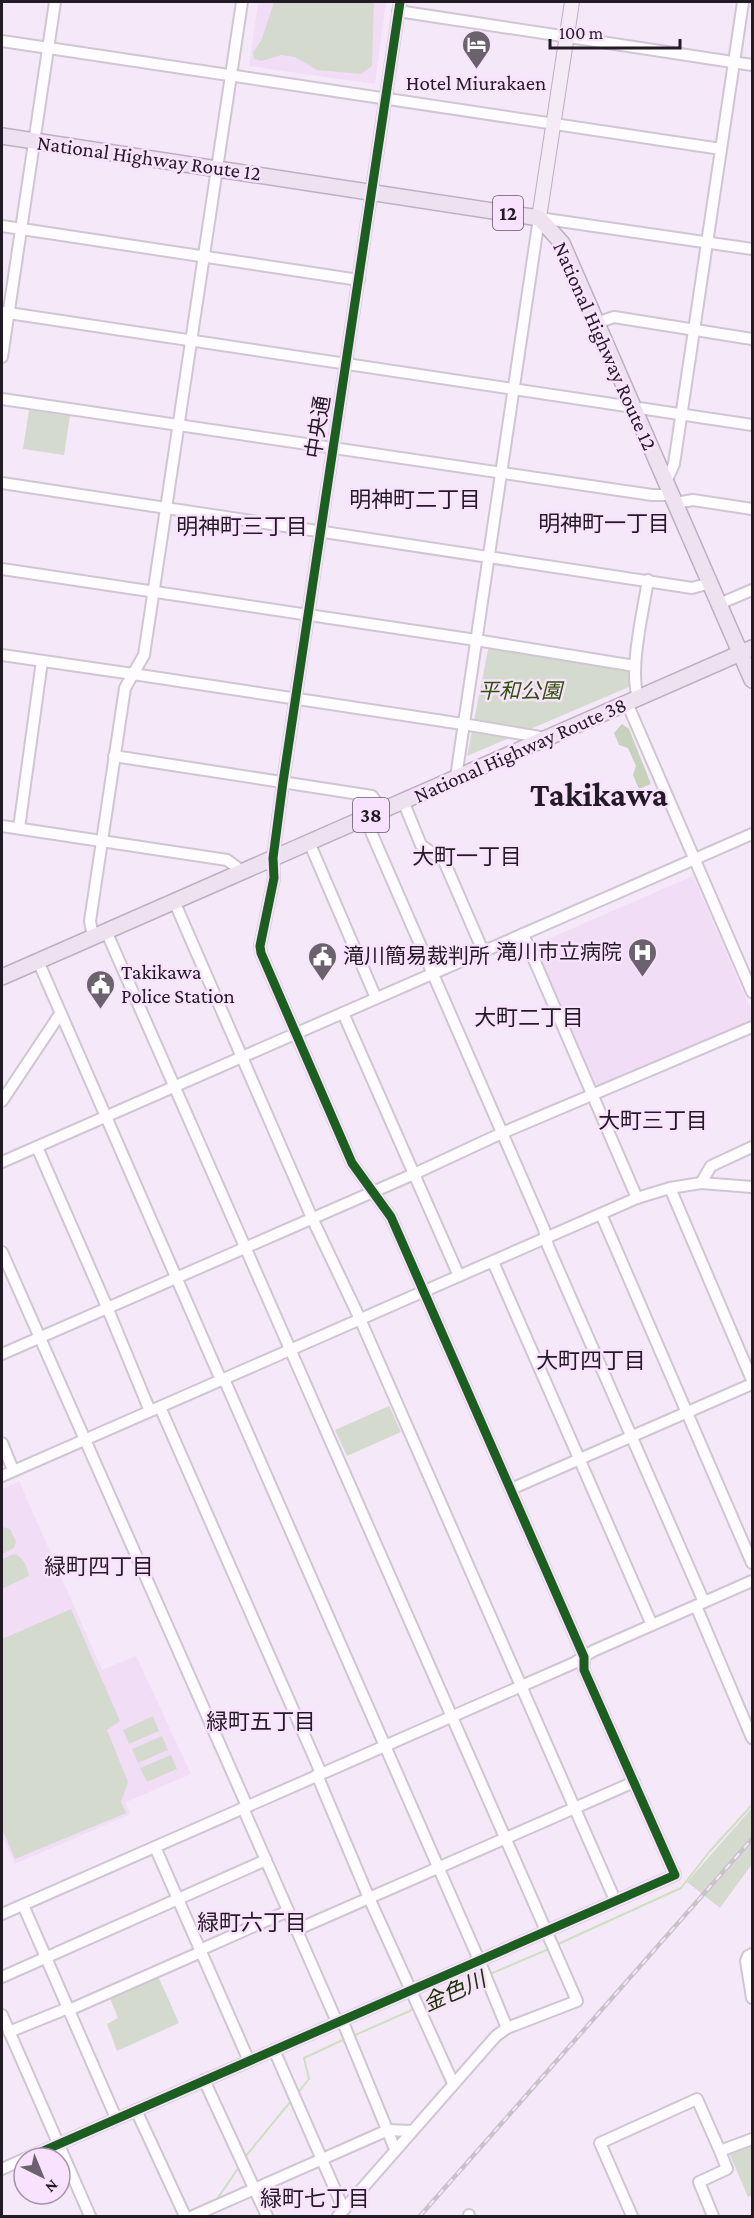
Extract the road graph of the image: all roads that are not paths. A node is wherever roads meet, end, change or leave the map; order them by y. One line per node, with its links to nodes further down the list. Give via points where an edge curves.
1 (55, 2): 8 (street)
2 (242, 2): 11 (street)
3 (572, 2): 6 (main road)
4 (743, 2): 9 (street)
5 (399, 6): 6 (street); 12 (street, 中央通)
6 (567, 36): 9 (street); 13 (main road)
7 (2, 41): 8 (street)
8 (48, 48): 11 (street); 15 (street)
9 (734, 62): 10 (street); 16 (street)
10 (753, 65)
11 (231, 76): 12 (street); 17 (street)
12 (386, 99): 13 (street); 18 (street, 中央通)
13 (553, 124): 16 (street); 19 (main road)
14 (2, 136): 15 (highway, National Highway Route 12 / 12)
15 (34, 141): 17 (highway, National Highway Route 12 / 12); 21 (street)
16 (721, 150): 22 (street)
17 (217, 168): 18 (highway, National Highway Route 12 / 12); 24 (street)
18 (372, 192): 19 (highway, National Highway Route 12 / 12); 25 (street, 中央通)
19 (539, 218): 22 (street); 27 (highway, National Highway Route 12 / 12, via 562,243); 33 (street)
20 (2, 226): 21 (street)
21 (21, 229): 24 (street); 26 (street)
22 (707, 242): 23 (street); 28 (street)
23 (753, 249)
24 (203, 256): 25 (street); 30 (street)
25 (359, 280): 32 (street, 中央通)
26 (5, 313): 30 (street); 31 (street)
27 (596, 323): 28 (street, via 614,317); 35 (highway, National Highway Route 12 / 12)
28 (694, 330): 29 (street); 36 (street)
29 (753, 339)
30 (192, 341): 32 (street); 38 (street)
31 (2, 357)
32 (346, 364): 33 (street); 39 (street, 中央通)
33 (513, 389): 35 (street); 40 (street)
34 (2, 399): 38 (street)
35 (634, 408): 36 (street); 42 (highway, National Highway Route 12 / 12)
36 (681, 414): 37 (street); 42 (street)
37 (753, 425)
38 (178, 426): 39 (street); 43 (street)
39 (333, 448): 40 (street); 45 (street, 中央通)
40 (501, 473): 42 (street, via 652,495); 46 (street)
41 (2, 483): 43 (street)
42 (671, 493): 44 (street); 49 (highway, National Highway Route 12 / 12)
43 (166, 508): 45 (street); 51 (street)
44 (753, 509)
45 (321, 531): 46 (street); 53 (street, 中央通)
46 (489, 557): 48 (street); 54 (street)
47 (2, 569): 51 (street)
48 (648, 580): 49 (street, via 692,588); 58 (street)
49 (710, 583): 52 (highway, National Highway Route 12 / 12)
50 (753, 590): 52 (street)
51 (154, 592): 53 (street); 59 (street, via 144,655)
52 (719, 604): 55 (highway, National Highway Route 12 / 12)
53 (309, 614): 54 (street); 61 (street, 中央通)
54 (476, 640): 58 (street); 63 (street)
55 (747, 650): 60 (highway, National Highway Route 12 / 12); 62 (highway, National Highway Route 38 / 38)
56 (2, 655): 57 (street)
57 (42, 661): 59 (street); 72 (street)
58 (636, 666): 62 (street)
59 (133, 674): 61 (street); 65 (street, via 125,688)
60 (753, 680)
61 (296, 699): 63 (street); 67 (street, 中央通)
62 (632, 701): 64 (highway, National Highway Route 38 / 38); 77 (street)
63 (463, 724): 64 (street); 66 (street)
64 (546, 739): 66 (highway, National Highway Route 38 / 38)
65 (114, 756): 67 (street); 74 (street)
66 (456, 777): 68 (highway, National Highway Route 38 / 38)
67 (283, 782): 69 (street, via 372,796); 76 (street, 中央通)
68 (403, 801): 69 (highway, National Highway Route 38 / 38); 82 (street, via 421,845 444,861)
69 (382, 810): 70 (highway, National Highway Route 38 / 38)
70 (365, 818): 75 (highway, National Highway Route 38 / 38); 84 (street)
71 (2, 826): 72 (street)
72 (19, 828): 74 (street)
73 (753, 834): 77 (street)
74 (102, 841): 78 (street, via 227,860); 80 (street, via 90,921)
75 (309, 842): 76 (highway, National Highway Route 38 / 38); 87 (street)
76 (273, 858): 78 (highway, National Highway Route 38 / 38); 91 (street, 中央通, via 274,878 260,946)
77 (695, 860): 81 (street); 86 (street)
78 (242, 871): 79 (highway, National Highway Route 38 / 38)
79 (174, 901): 80 (highway, National Highway Route 38 / 38); 92 (street)
80 (100, 934): 83 (highway, National Highway Route 38 / 38); 93 (street)
81 (523, 934): 82 (street); 94 (street)
82 (483, 951): 84 (street)
83 (38, 961): 85 (highway, National Highway Route 38 / 38); 89 (street)
84 (432, 974): 87 (street); 97 (street)
85 (2, 977)
86 (753, 992)
87 (376, 998): 88 (street)
88 (343, 1013): 91 (street); 101 (street)
89 (60, 1014): 95 (street); 96 (street)
90 (753, 1027): 94 (street)
91 (296, 1034): 92 (street); 105 (street, 中央通, via 352,1163)
92 (242, 1057): 93 (street); 108 (street)
93 (175, 1086): 96 (street); 110 (street)
94 (593, 1095): 97 (street); 106 (street)
95 (2, 1101)
96 (106, 1117): 98 (street); 114 (street)
97 (502, 1133): 101 (street); 109 (street)
98 (37, 1147): 100 (street); 116 (street)
99 (753, 1147): 102 (street, via 711,1166)
100 (2, 1162)
101 (414, 1174): 105 (street); 113 (street)
102 (701, 1184): 103 (street); 104 (street)
103 (669, 1188): 106 (street); 122 (street)
104 (752, 1189)
105 (373, 1191): 108 (street); 115 (street, 中央通, via 391,1217)
106 (637, 1198): 107 (street)
107 (601, 1214): 109 (street); 124 (street)
108 (312, 1218): 110 (street); 117 (street)
109 (545, 1238): 112 (street); 125 (street)
110 (245, 1246): 114 (street); 119 (street)
111 (2, 1252): 118 (street)
112 (493, 1262): 113 (street); 128 (street)
113 (459, 1276): 115 (street)
114 (176, 1278): 116 (street); 121 (street)
115 (424, 1291): 117 (street); 131 (street, 中央通)
116 (107, 1307): 118 (street); 123 (street)
117 (360, 1319): 119 (street); 137 (street)
118 (39, 1338): 120 (street); 126 (street)
119 (292, 1349): 121 (street); 138 (street)
120 (2, 1354)
121 (223, 1379): 123 (street); 140 (street)
122 (753, 1382): 124 (street)
123 (155, 1409): 126 (street); 141 (street)
124 (687, 1412): 125 (street); 132 (street)
125 (632, 1436): 128 (street); 134 (street)
126 (85, 1440): 129 (street); 143 (street)
127 (2, 1443): 129 (street)
128 (580, 1459): 131 (street); 135 (street)
129 (13, 1470): 130 (street)
130 (2, 1476)
131 (511, 1489): 136 (street, 中央通)
132 (753, 1563)
133 (753, 1581): 134 (street)
134 (700, 1604): 135 (street); 139 (street)
135 (651, 1625): 136 (street)
136 (584, 1657): 137 (street); 142 (street, 中央通, via 584,1670)
137 (521, 1686): 138 (street); 144 (street)
138 (453, 1716): 140 (street); 145 (street)
139 (753, 1738)
140 (384, 1746): 141 (street); 148 (street)
141 (319, 1774): 143 (street); 149 (street)
142 (634, 1782): 144 (street); 151 (street, 中央通, via 675,1875)
143 (245, 1807): 146 (street); 147 (street)
144 (574, 1809): 145 (street); 151 (street)
145 (507, 1840): 148 (street); 156 (street)
146 (155, 1847): 150 (street); 152 (street)
147 (266, 1860): 150 (street); 153 (street)
148 (438, 1868): 149 (street); 160 (street)
149 (369, 1898): 155 (street); 162 (street)
150 (178, 1900): 157 (street); 159 (street)
151 (615, 1900): 156 (street)
152 (23, 1905): 154 (street); 159 (street)
153 (288, 1911): 155 (street); 157 (street)
154 (2, 1914)
155 (296, 1930): 166 (street)
156 (547, 1930): 160 (street); 167 (street, via 577,2001)
157 (200, 1951): 164 (street); 170 (street)
158 (753, 1954): 163 (street, via 746,1961)
159 (46, 1958): 161 (street); 164 (street)
160 (479, 1960): 162 (street); 167 (street)
161 (2, 1977)
162 (410, 1990): 166 (street); 172 (street)
163 (753, 1998)
164 (69, 2009): 168 (street); 174 (street)
165 (2, 2015): 168 (street)
166 (339, 2021): 169 (street); 175 (street)
167 (507, 2028): 172 (street)
168 (9, 2032): 178 (street)
169 (274, 2050): 170 (street); 182 (street)
170 (249, 2061): 171 (street)
171 (204, 2080): 173 (street); 183 (street)
172 (453, 2083): 176 (street)
173 (136, 2110): 174 (street); 186 (street)
174 (116, 2118): 178 (street)
175 (387, 2130): 176 (street); 180 (street); 182 (street)
176 (411, 2131): 180 (street)
177 (753, 2139): 181 (street)
178 (58, 2144): 179 (street); 185 (street)
179 (54, 2146)
180 (395, 2149): 184 (street)
181 (720, 2151): 189 (street, via 697,2099 600,2143); 190 (street, via 726,2169 699,2182)
182 (322, 2159): 183 (street); 184 (street)
183 (255, 2189): 187 (street); 188 (street)
184 (341, 2213)
185 (90, 2217)
186 (185, 2217)
187 (193, 2217)
188 (267, 2217)
189 (632, 2217)
190 (713, 2217)

